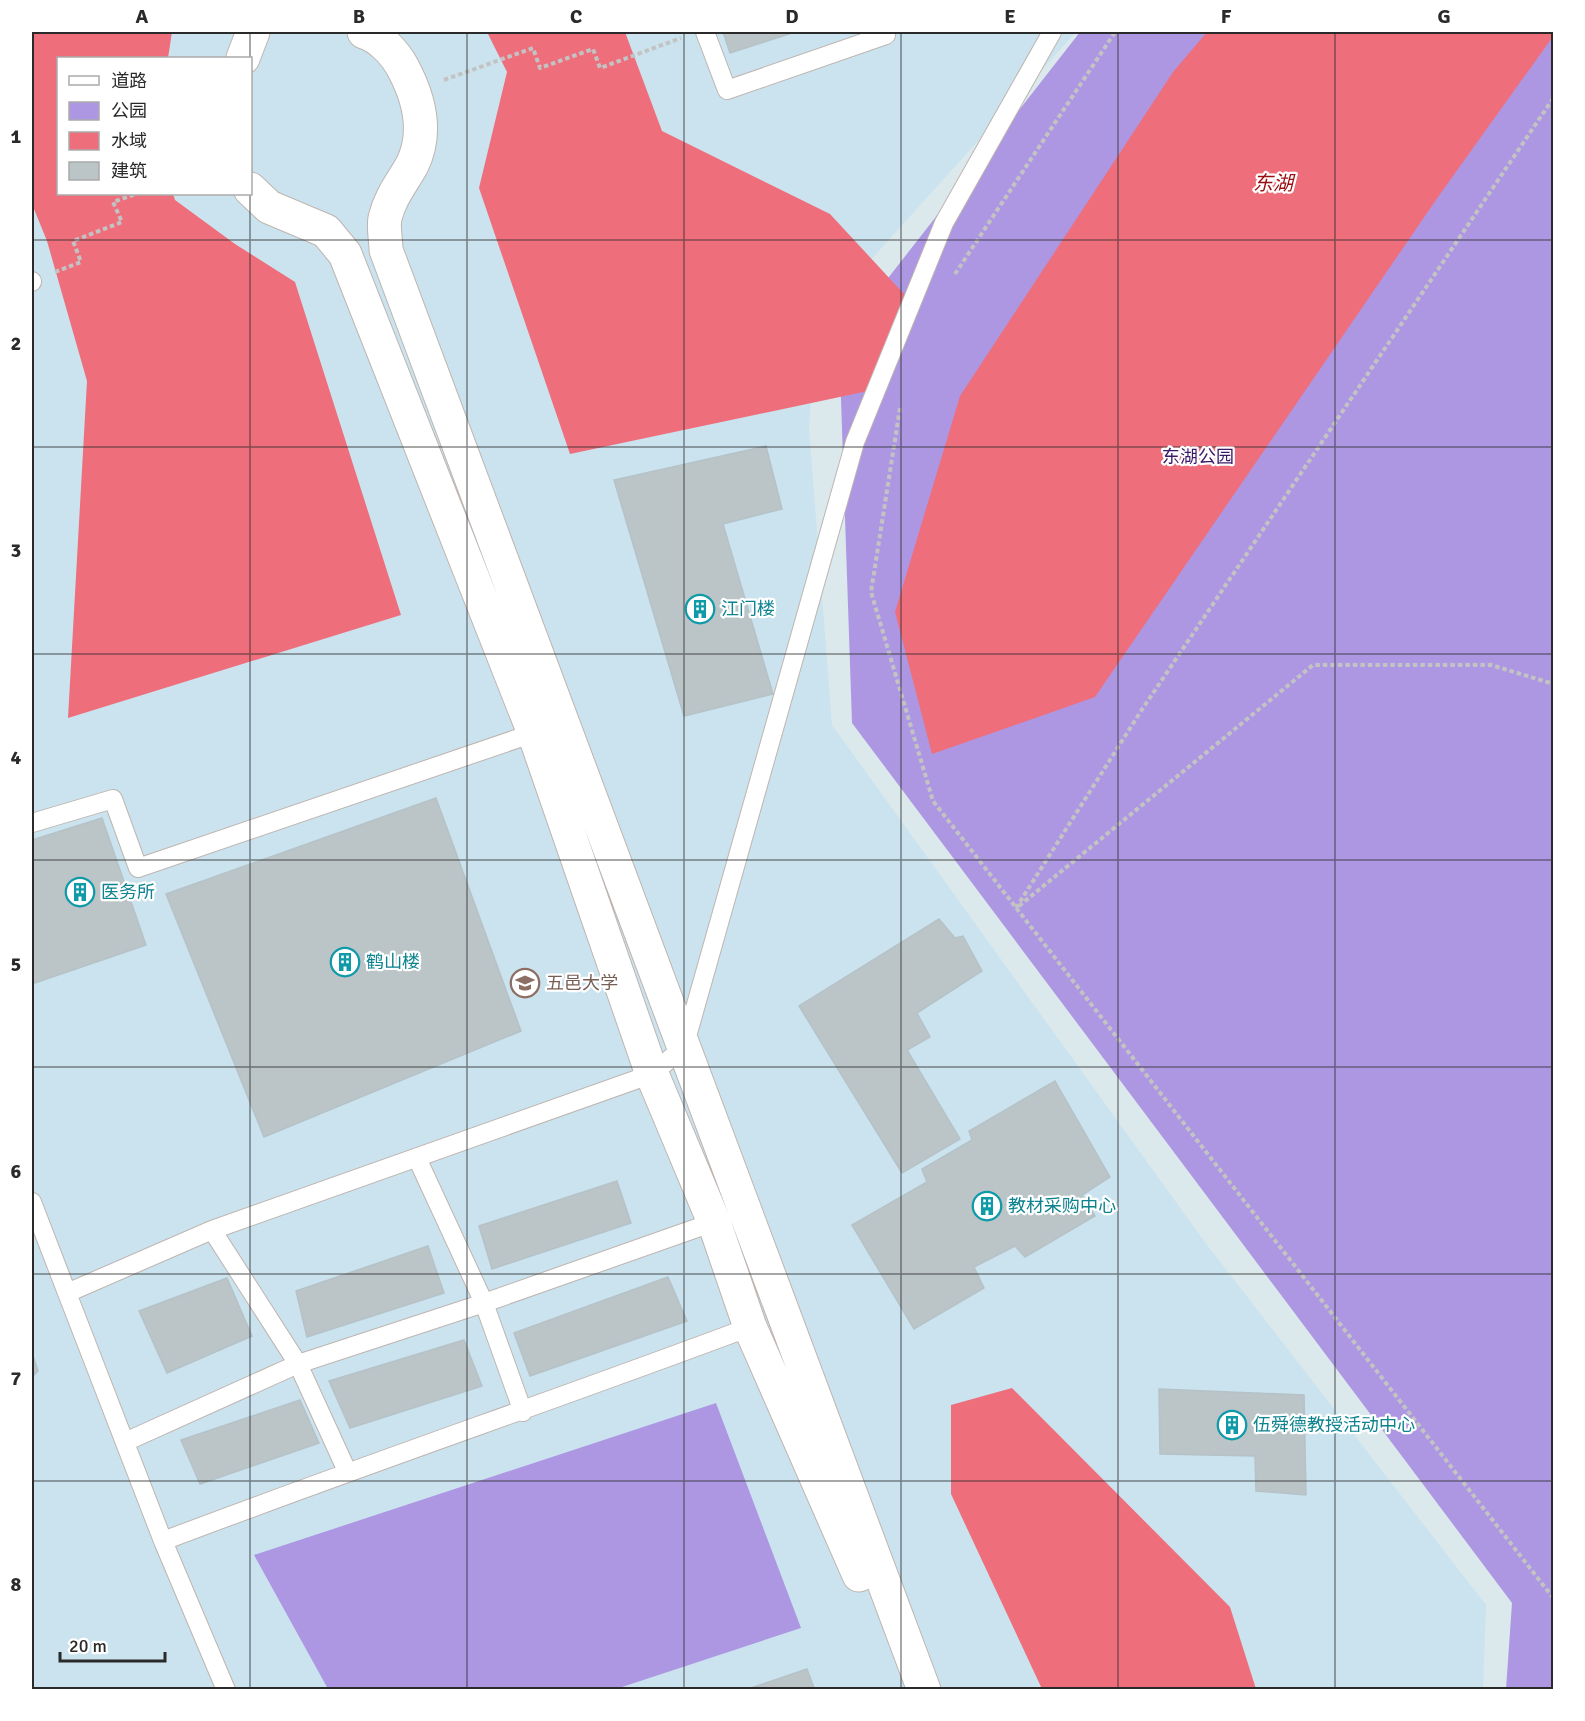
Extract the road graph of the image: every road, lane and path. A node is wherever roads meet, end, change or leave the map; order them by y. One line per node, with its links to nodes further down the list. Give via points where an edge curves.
1 (253, 32): 7 (street)
2 (364, 32): 8 (street, via 372,34 397,57)
3 (1052, 32): 19 (lane, via 944,223 855,442)
4 (1115, 32): 13 (path)
5 (697, 34): 6 (lane, via 727,90); 8 (path, via 600,68 593,49 540,68 533,48)
6 (886, 35)
7 (243, 57)
8 (416, 91): 19 (street, via 422,129 413,163 384,220 386,250)
9 (1554, 97): 18 (path, via 1140,711)
10 (252, 191): 16 (street, via 269,207 326,231 345,255)
11 (133, 195): 12 (path, via 114,202 122,222 73,241 81,262)
12 (32, 281)
13 (950, 281)
14 (902, 398): 18 (path, via 871,592 933,801)
15 (1554, 684): 18 (path, via 1491,665 1313,665)
16 (534, 733): 17 (lane, via 138,868 114,799); 20 (street)
17 (32, 823)
18 (1016, 908): 33 (path)
19 (684, 1047): 20 (lane); 36 (street)
20 (652, 1074): 21 (lane); 23 (street)
21 (417, 1158): 24 (lane); 26 (lane)
22 (32, 1202): 25 (lane)
23 (714, 1222): 26 (lane); 27 (street)
24 (212, 1230): 25 (lane); 28 (lane)
25 (67, 1293): 30 (lane)
26 (484, 1303): 28 (lane); 29 (lane)
27 (750, 1327): 29 (lane); 35 (street, via 871,1603)
28 (298, 1364): 30 (lane); 31 (lane)
29 (524, 1412): 31 (lane)
30 (125, 1442): 32 (lane)
31 (347, 1472): 32 (lane)
32 (163, 1541): 34 (lane)
33 (1554, 1599)
34 (226, 1689)
35 (901, 1689)
36 (924, 1689)

